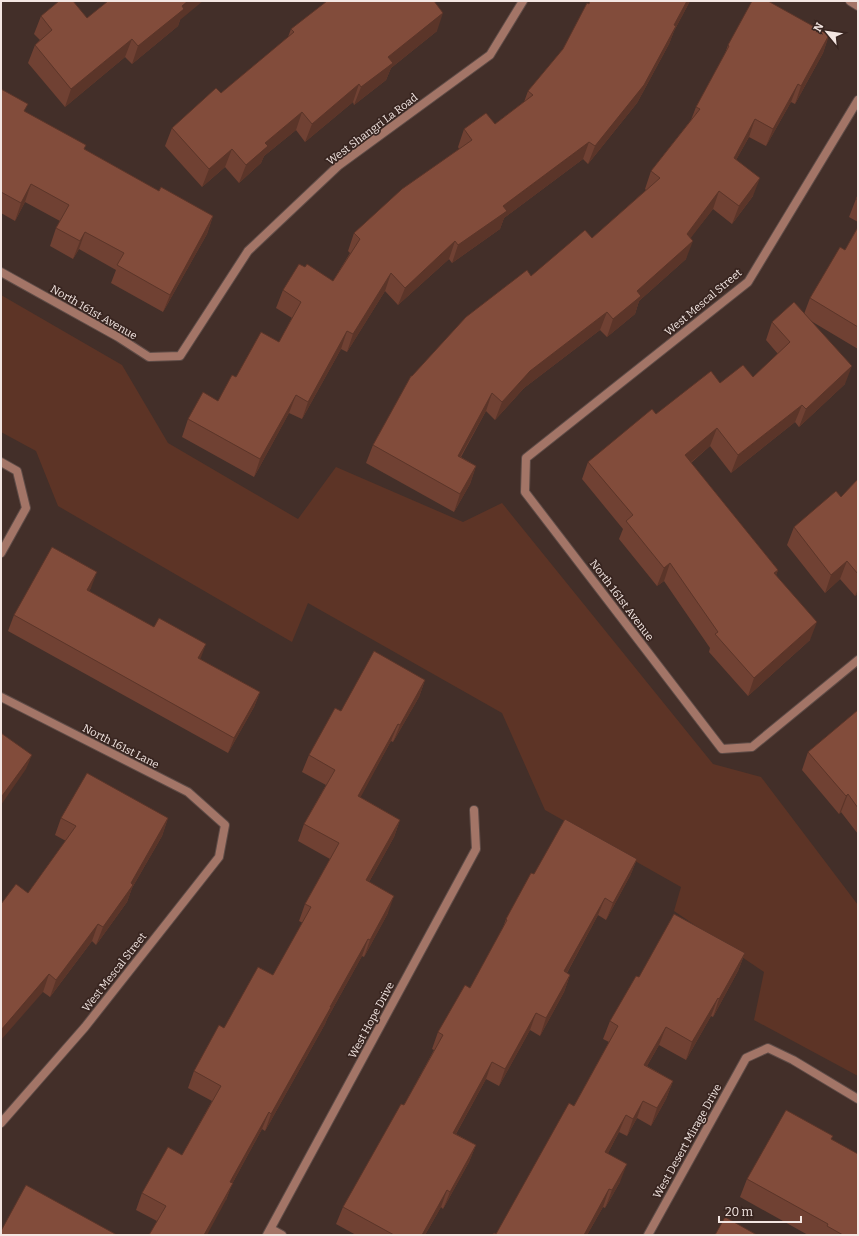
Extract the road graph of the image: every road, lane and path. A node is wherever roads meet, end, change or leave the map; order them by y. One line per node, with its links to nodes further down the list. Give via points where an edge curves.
1 (523, 1): 6 (street, West Shangri La Road, via 490,55 338,166 248,251)
2 (850, 1): 3 (street)
3 (858, 6)
4 (858, 100): 7 (street, West Mescal Street, via 748,282)
5 (1, 272): 6 (street, North 161st Avenue, via 149,356)
6 (180, 356)
7 (526, 458): 10 (street, North 161st Avenue, via 525,492 722,749 752,747)
8 (1, 462): 9 (street, via 17,471 26,508)
9 (1, 554)
10 (858, 660)
11 (1, 697): 13 (street, North 161st Lane, via 188,792)
12 (474, 810): 16 (street, West Hope Drive, via 476,849)
13 (224, 825): 15 (street, West Mescal Street, via 219,857 85,1027)
14 (858, 1099): 18 (street, West Desert Mirage Drive, via 768,1048 746,1058)
15 (1, 1122)
16 (269, 1232): 17 (street)
17 (282, 1235)
18 (648, 1235)

